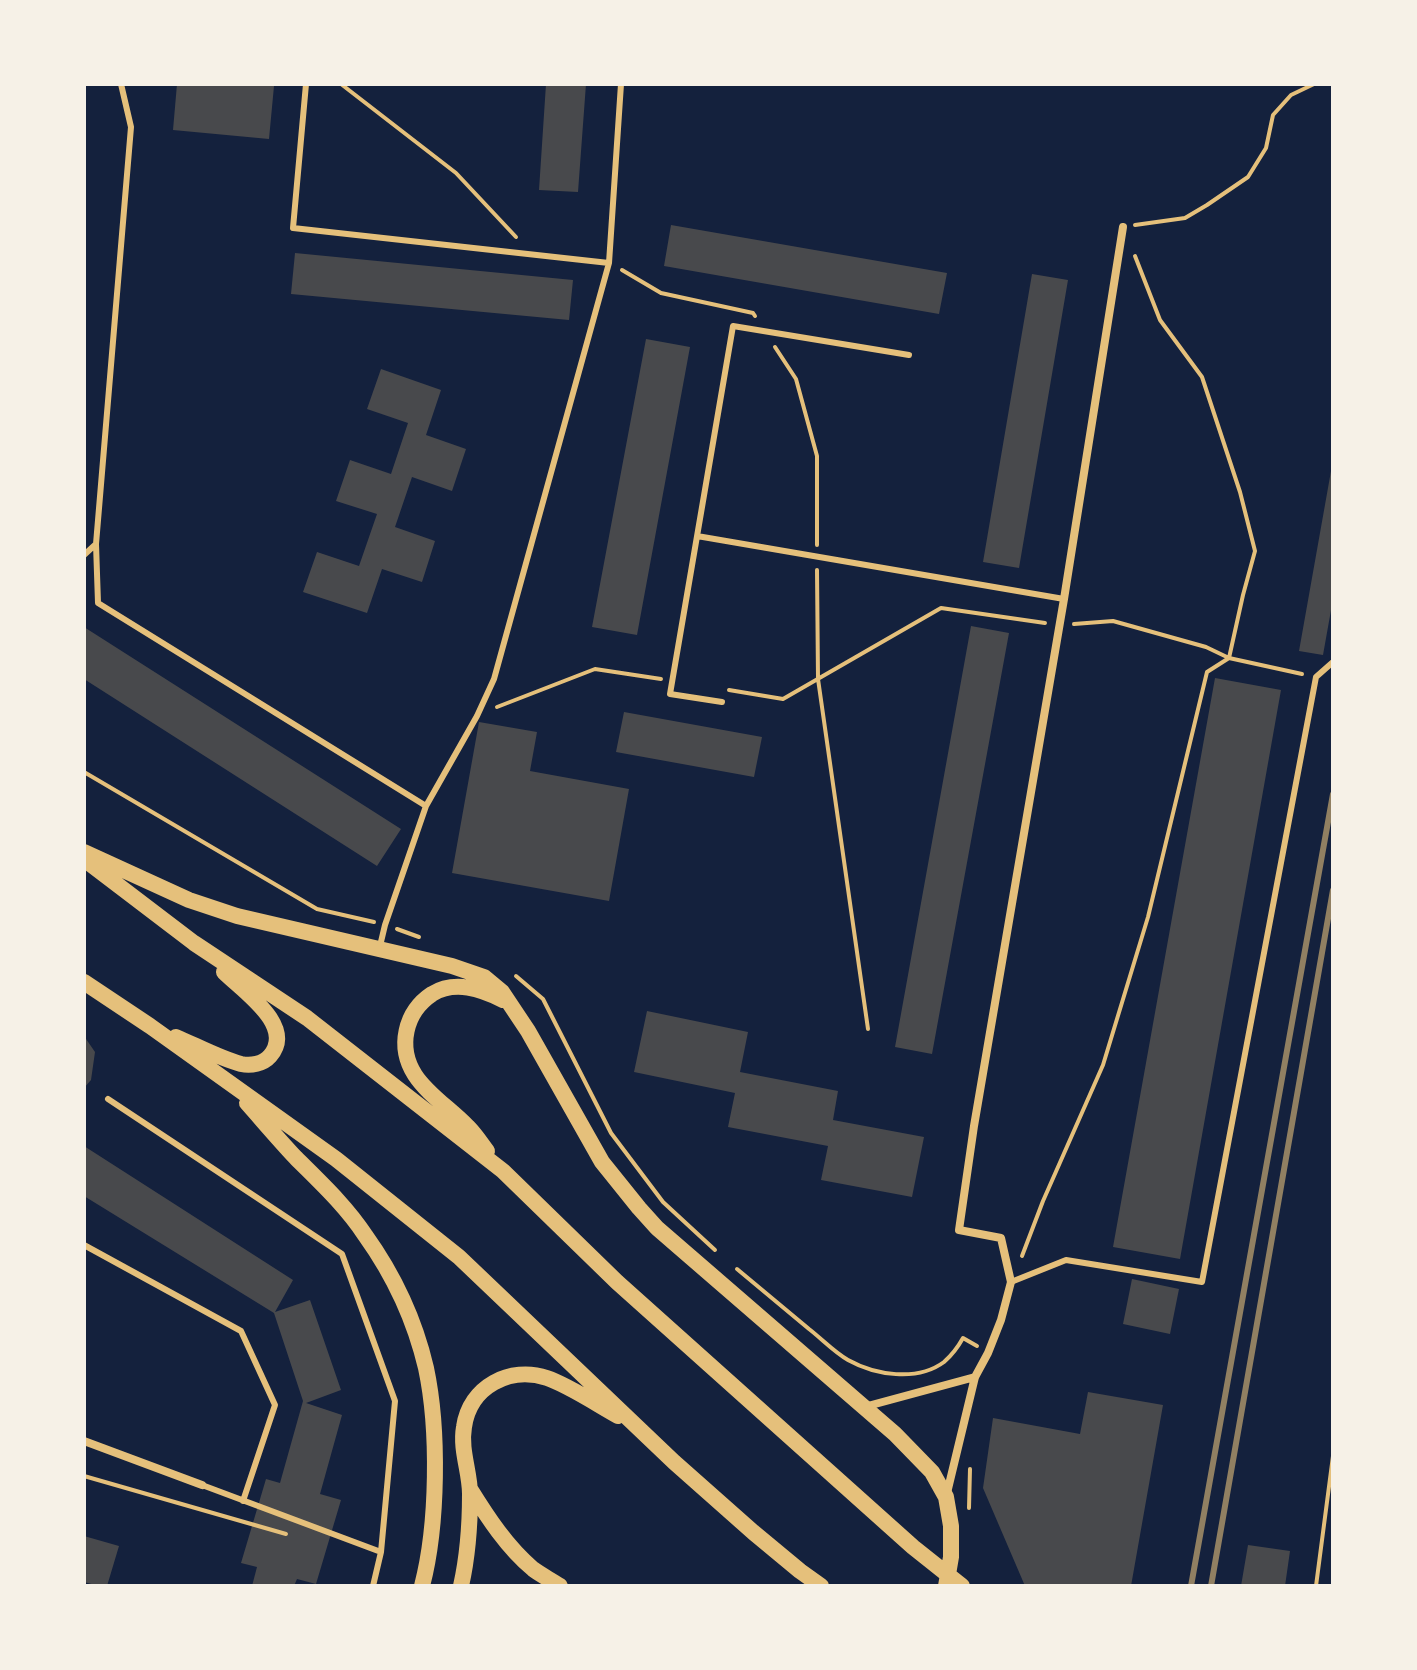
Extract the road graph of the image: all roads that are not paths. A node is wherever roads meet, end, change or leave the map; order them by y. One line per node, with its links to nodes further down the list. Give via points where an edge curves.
1 (121, 84): 8 (lane, via 131,127)
2 (306, 84): 5 (lane, via 293,228)
3 (621, 84): 5 (lane)
4 (1123, 227): 10 (street)
5 (609, 263): 13 (lane, via 494,679)
6 (909, 355): 7 (lane, via 733,326)
7 (697, 536): 10 (lane); 12 (lane, via 670,694)
8 (96, 544): 9 (lane); 13 (lane, via 98,603)
9 (84, 555)
10 (1064, 599): 25 (street, via 959,1230 1001,1238)
11 (1333, 662): 25 (lane, via 1316,677 1202,1282 1066,1260)
12 (722, 702)
13 (426, 806): 17 (lane)
14 (84, 852): 17 (main road, via 237,916)
15 (84, 859): 16 (main road)
16 (194, 943): 20 (main road, via 270,1016 276,1046 263,1062 239,1064); 23 (main road, via 307,1018)
17 (379, 949): 19 (main road, via 484,977)
18 (84, 982): 20 (main road)
19 (508, 1003): 23 (main road, via 473,988 440,989 417,1007 404,1038 416,1077 468,1127); 27 (main road, via 602,1162 639,1208)
20 (150, 1026): 21 (main road)
21 (227, 1081): 28 (main road, via 459,1257); 36 (main road, via 365,1233 414,1330 426,1367 434,1475)
22 (108, 1099): 34 (lane, via 342,1254 395,1401)
23 (503, 1171): 41 (main road, via 641,1304)
24 (84, 1245): 33 (lane, via 241,1331 275,1405)
25 (1011, 1282): 26 (street, via 997,1331)
26 (975, 1377): 27 (street); 32 (street)
27 (864, 1407): 32 (main road, via 914,1451)
28 (637, 1426): 31 (main road, via 550,1379 518,1374 500,1379 470,1406 464,1427); 39 (main road)
29 (84, 1441): 30 (street)
30 (202, 1485): 33 (lane)
31 (470, 1488): 37 (main road); 38 (main road, via 517,1553)
32 (946, 1497): 40 (main road, via 951,1557)
33 (243, 1501): 34 (lane)
34 (381, 1552): 35 (lane)
35 (373, 1586)
36 (422, 1586)
37 (461, 1586)
38 (560, 1586)
39 (821, 1586)
40 (946, 1586)
41 (962, 1586)

